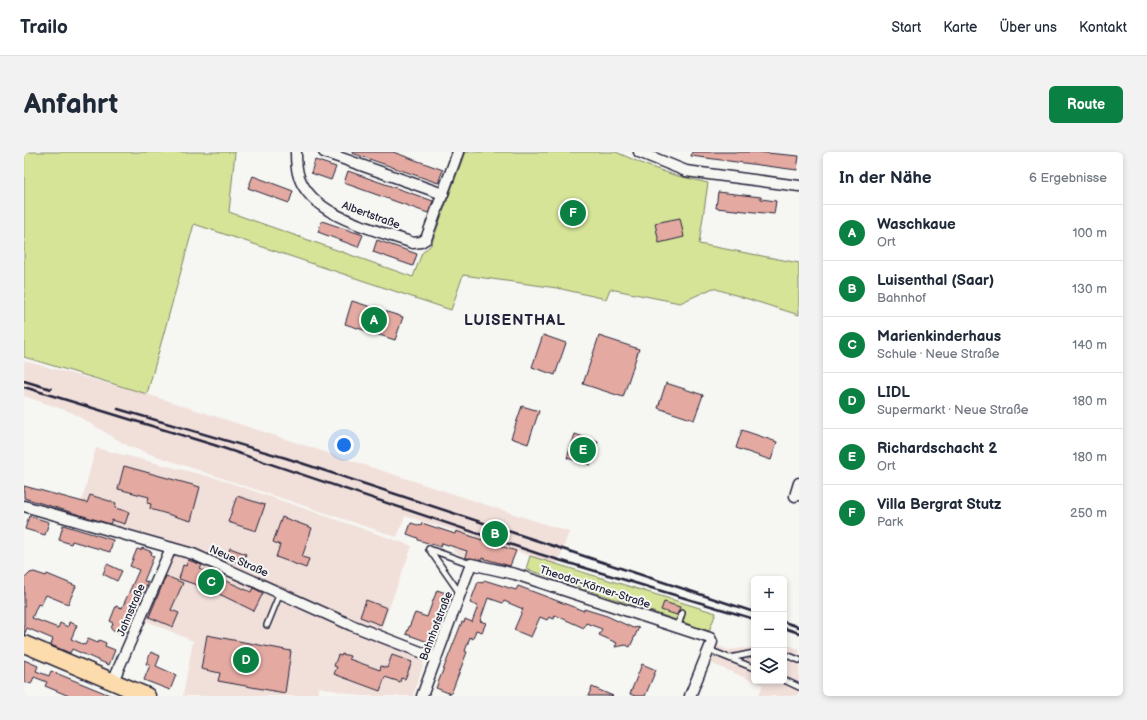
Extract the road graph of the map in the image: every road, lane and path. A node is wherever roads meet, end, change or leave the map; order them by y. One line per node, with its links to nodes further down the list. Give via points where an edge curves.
1 (296, 152): 6 (street, Albertstraße, via 299,176 310,196 318,204 336,215 413,243 426,239)
2 (324, 152): 6 (street)
3 (458, 152): 6 (street, Albertstraße)
4 (639, 152): 5 (street, via 686,171)
5 (799, 186)
6 (443, 194)
7 (799, 483): 8 (street, via 795,496)
8 (799, 495)
9 (24, 506): 10 (street, Neue Straße)
10 (171, 548): 12 (street, Neue Straße, via 207,560); 26 (street, Jahnstraße)
11 (471, 564): 13 (street, Bahnhofstraße); 13 (lane, via 429,549); 16 (street, Theodor-Körner-Straße, via 515,574)
12 (280, 593): 15 (lane); 21 (street, Neue Straße)
13 (461, 594): 21 (street, Bahnhofstraße)
14 (682, 613): 16 (lane)
15 (267, 625)
16 (678, 626): 18 (street, Theodor-Körner-Straße, via 710,638 712,642)
17 (24, 644): 26 (main road)
18 (709, 650): 22 (lane); 30 (street)
19 (751, 654): 22 (lane)
20 (787, 655): 23 (lane)
21 (436, 658): 29 (street, Bahnhofstraße)
22 (730, 658): 24 (lane)
23 (799, 660)
24 (751, 667)
25 (787, 681): 27 (lane)
26 (113, 682): 28 (main road)
27 (799, 687)
28 (147, 696)
29 (422, 696)
30 (690, 696)

